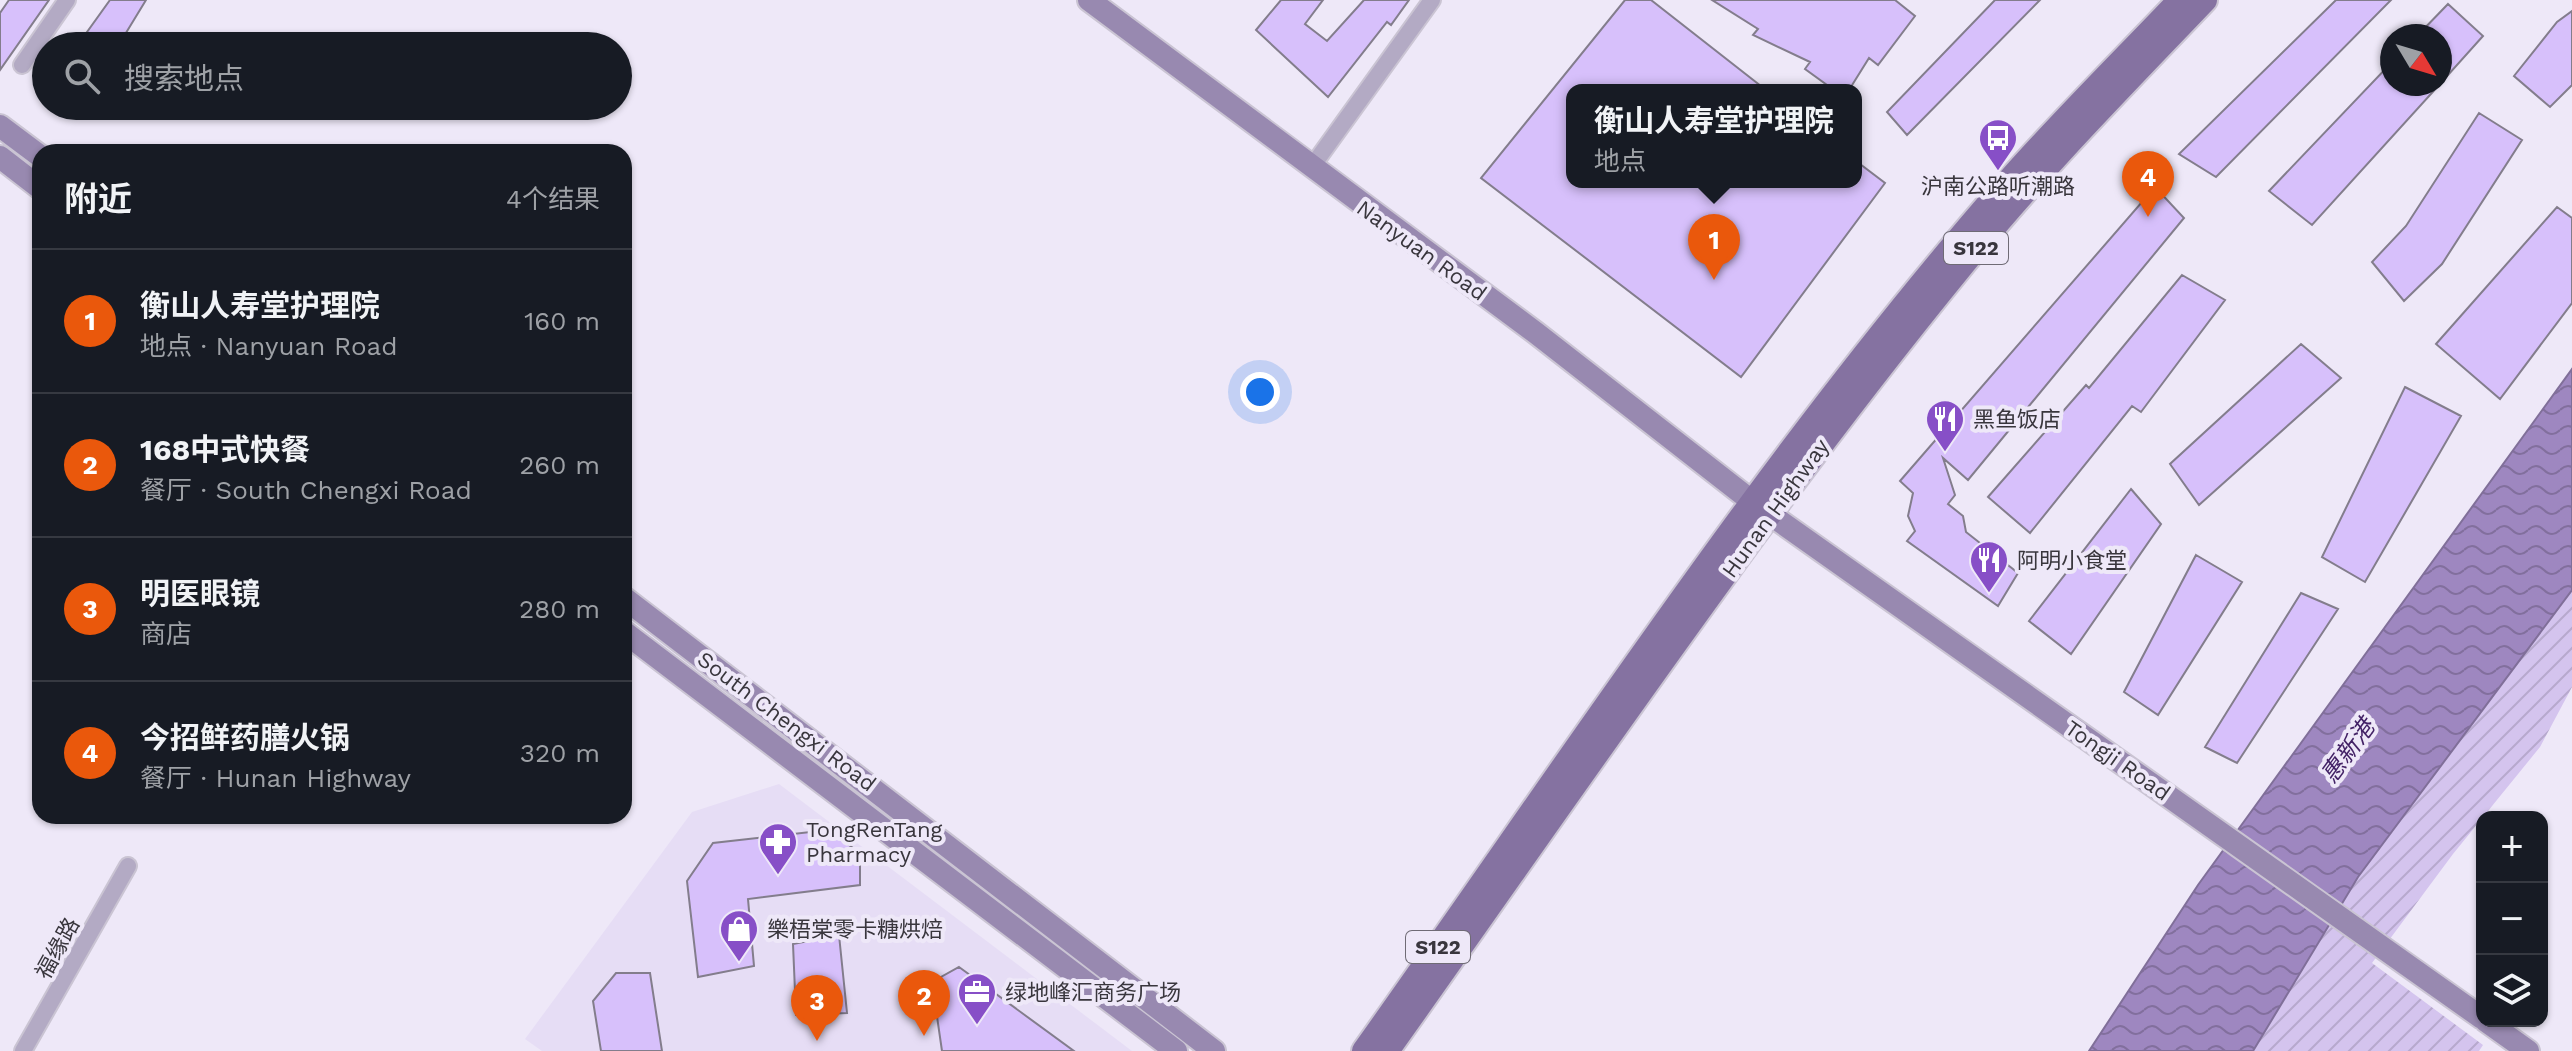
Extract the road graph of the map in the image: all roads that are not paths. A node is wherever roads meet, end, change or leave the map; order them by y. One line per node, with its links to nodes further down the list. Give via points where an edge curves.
1 (67, 0): 6 (street)
2 (1089, 0): 12 (street, Nanyuan Road)
3 (1432, 0): 12 (street)
4 (2180, 0): 14 (main road, Hunan Highway / S122, via 2007,183 1845,382)
5 (2205, 0): 14 (main road, Hunan Highway / S122, via 1995,225)
6 (45, 32)
7 (32, 51): 8 (street)
8 (22, 65)
9 (0, 126): 10 (street)
10 (32, 150)
11 (0, 157): 13 (street)
12 (1311, 168): 14 (street, Nanyuan Road, via 1548,342)
13 (32, 182)
14 (1762, 509): 17 (main road, Hunan Highway / S122); 19 (street, Tongji Road)
15 (632, 604): 23 (street, South Chengxi Road)
16 (632, 638): 22 (street, South Chengxi Road)
17 (1518, 850): 24 (main road, Hunan Highway / S122); 25 (main road, Hunan Highway / S122)
18 (128, 866): 21 (street, 福缘路)
19 (2476, 1014)
20 (2494, 1027): 26 (street, Tongji Road)
21 (23, 1051)
22 (1176, 1051)
23 (1214, 1051)
24 (1364, 1051)
25 (1387, 1051)
26 (2528, 1051)

